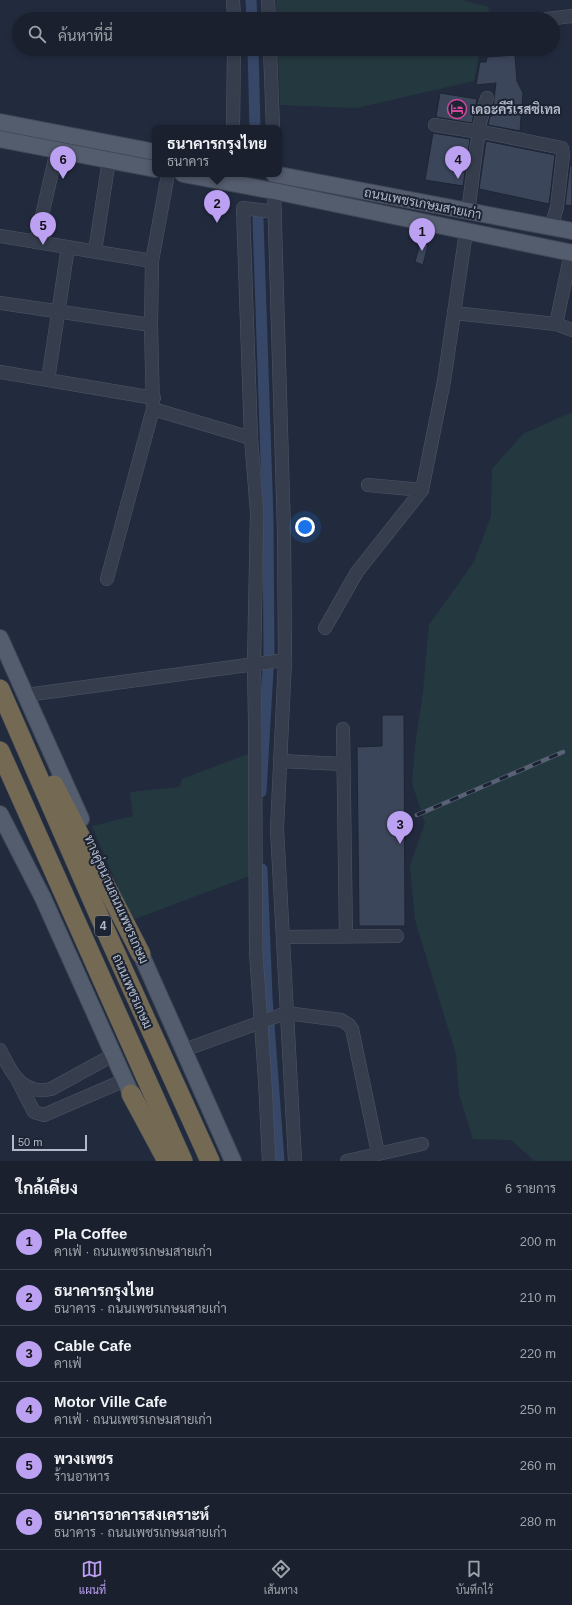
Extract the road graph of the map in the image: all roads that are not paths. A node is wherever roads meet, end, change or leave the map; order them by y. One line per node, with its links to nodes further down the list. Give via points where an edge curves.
1 (234, 0): 3 (street)
2 (268, 0): 4 (street)
3 (234, 12)
4 (269, 12)
5 (572, 16): 6 (street)
6 (560, 17)
7 (234, 56): 11 (street)
8 (270, 56): 12 (street)
9 (487, 98): 14 (street)
10 (0, 122): 18 (main road)
11 (233, 125)
12 (273, 125)
13 (435, 125): 14 (street)
14 (479, 134): 26 (street); 27 (street, via 483,132 562,148 564,155 557,207)
15 (0, 139): 17 (main road)
16 (0, 149): 17 (main road)
17 (57, 150): 19 (main road); 31 (street)
18 (152, 151)
19 (109, 160): 20 (main road); 33 (street)
20 (152, 168)
21 (282, 176): 26 (main road, ถนนเพชรเกษมสายเก่า)
22 (167, 177): 35 (street)
23 (198, 177): 24 (main road, ถนนเพชรเกษมสายเก่า)
24 (274, 191): 25 (street); 29 (main road, ถนนเพชรเกษมสายเก่า)
25 (275, 212): 45 (street, via 243,208); 51 (street, via 284,532)
26 (468, 212): 27 (main road, ถนนเพชรเกษมสายเก่า)
27 (551, 228): 28 (main road, ถนนเพชรเกษมสายเก่า)
28 (572, 231)
29 (466, 232): 34 (main road, ถนนเพชรเกษมสายเก่า); 38 (street)
30 (0, 236): 31 (street)
31 (36, 242): 32 (street)
32 (68, 247): 33 (street); 37 (street)
33 (95, 251): 35 (street)
34 (572, 253): 39 (street)
35 (152, 261): 40 (street)
36 (0, 303): 37 (street)
37 (59, 311): 40 (street); 43 (street)
38 (454, 313): 39 (street); 47 (street, via 444,381)
39 (556, 324): 41 (street)
40 (151, 325): 44 (street)
41 (572, 330)
42 (0, 372): 43 (street)
43 (48, 380): 44 (street)
44 (154, 404): 45 (street); 48 (street)
45 (251, 438): 52 (street, via 256,512)
46 (368, 485): 47 (street)
47 (422, 490): 49 (street, via 357,572)
48 (106, 578)
49 (325, 628)
50 (0, 638): 55 (main road, ทางคู่ขนานถนนเพชรเกษม / 4)
51 (282, 660): 52 (street); 58 (street)
52 (257, 664): 55 (street); 68 (street, via 256,952)
53 (0, 678): 66 (highway)
54 (0, 689): 79 (highway, ถนนเพชรเกษม / 4)
55 (26, 695): 66 (main road, ทางคู่ขนานถนนเพชรเกษม / 4)
56 (342, 729): 59 (street)
57 (0, 751): 78 (highway, ถนนเพชรเกษม / 4)
58 (280, 761): 59 (street); 65 (street, via 277,829)
59 (343, 764): 63 (street)
60 (0, 802): 62 (main road)
61 (0, 814): 62 (main road)
62 (43, 898): 71 (main road)
63 (346, 936): 64 (street); 65 (street)
64 (397, 936)
65 (282, 937): 67 (street)
66 (141, 954): 70 (main road, ทางคู่ขนานถนนเพชรเกษม / 4)
67 (286, 1012): 68 (street); 75 (street, via 336,1019 349,1025 356,1046); 82 (street)
68 (260, 1022): 70 (street); 81 (street)
69 (0, 1050): 72 (street)
70 (184, 1050): 80 (main road, ทางคู่ขนานถนนเพชรเกษม / 4)
71 (113, 1055): 72 (street, via 51,1089 42,1091); 73 (main road)
72 (18, 1081): 73 (street, via 34,1112 44,1115)
73 (128, 1087): 76 (main road); 77 (highway)
74 (422, 1144): 75 (street)
75 (378, 1153): 83 (street)
76 (161, 1161)
77 (167, 1161)
78 (183, 1161)
79 (210, 1161)
80 (233, 1161)
81 (269, 1161)
82 (296, 1161)
83 (347, 1161)

